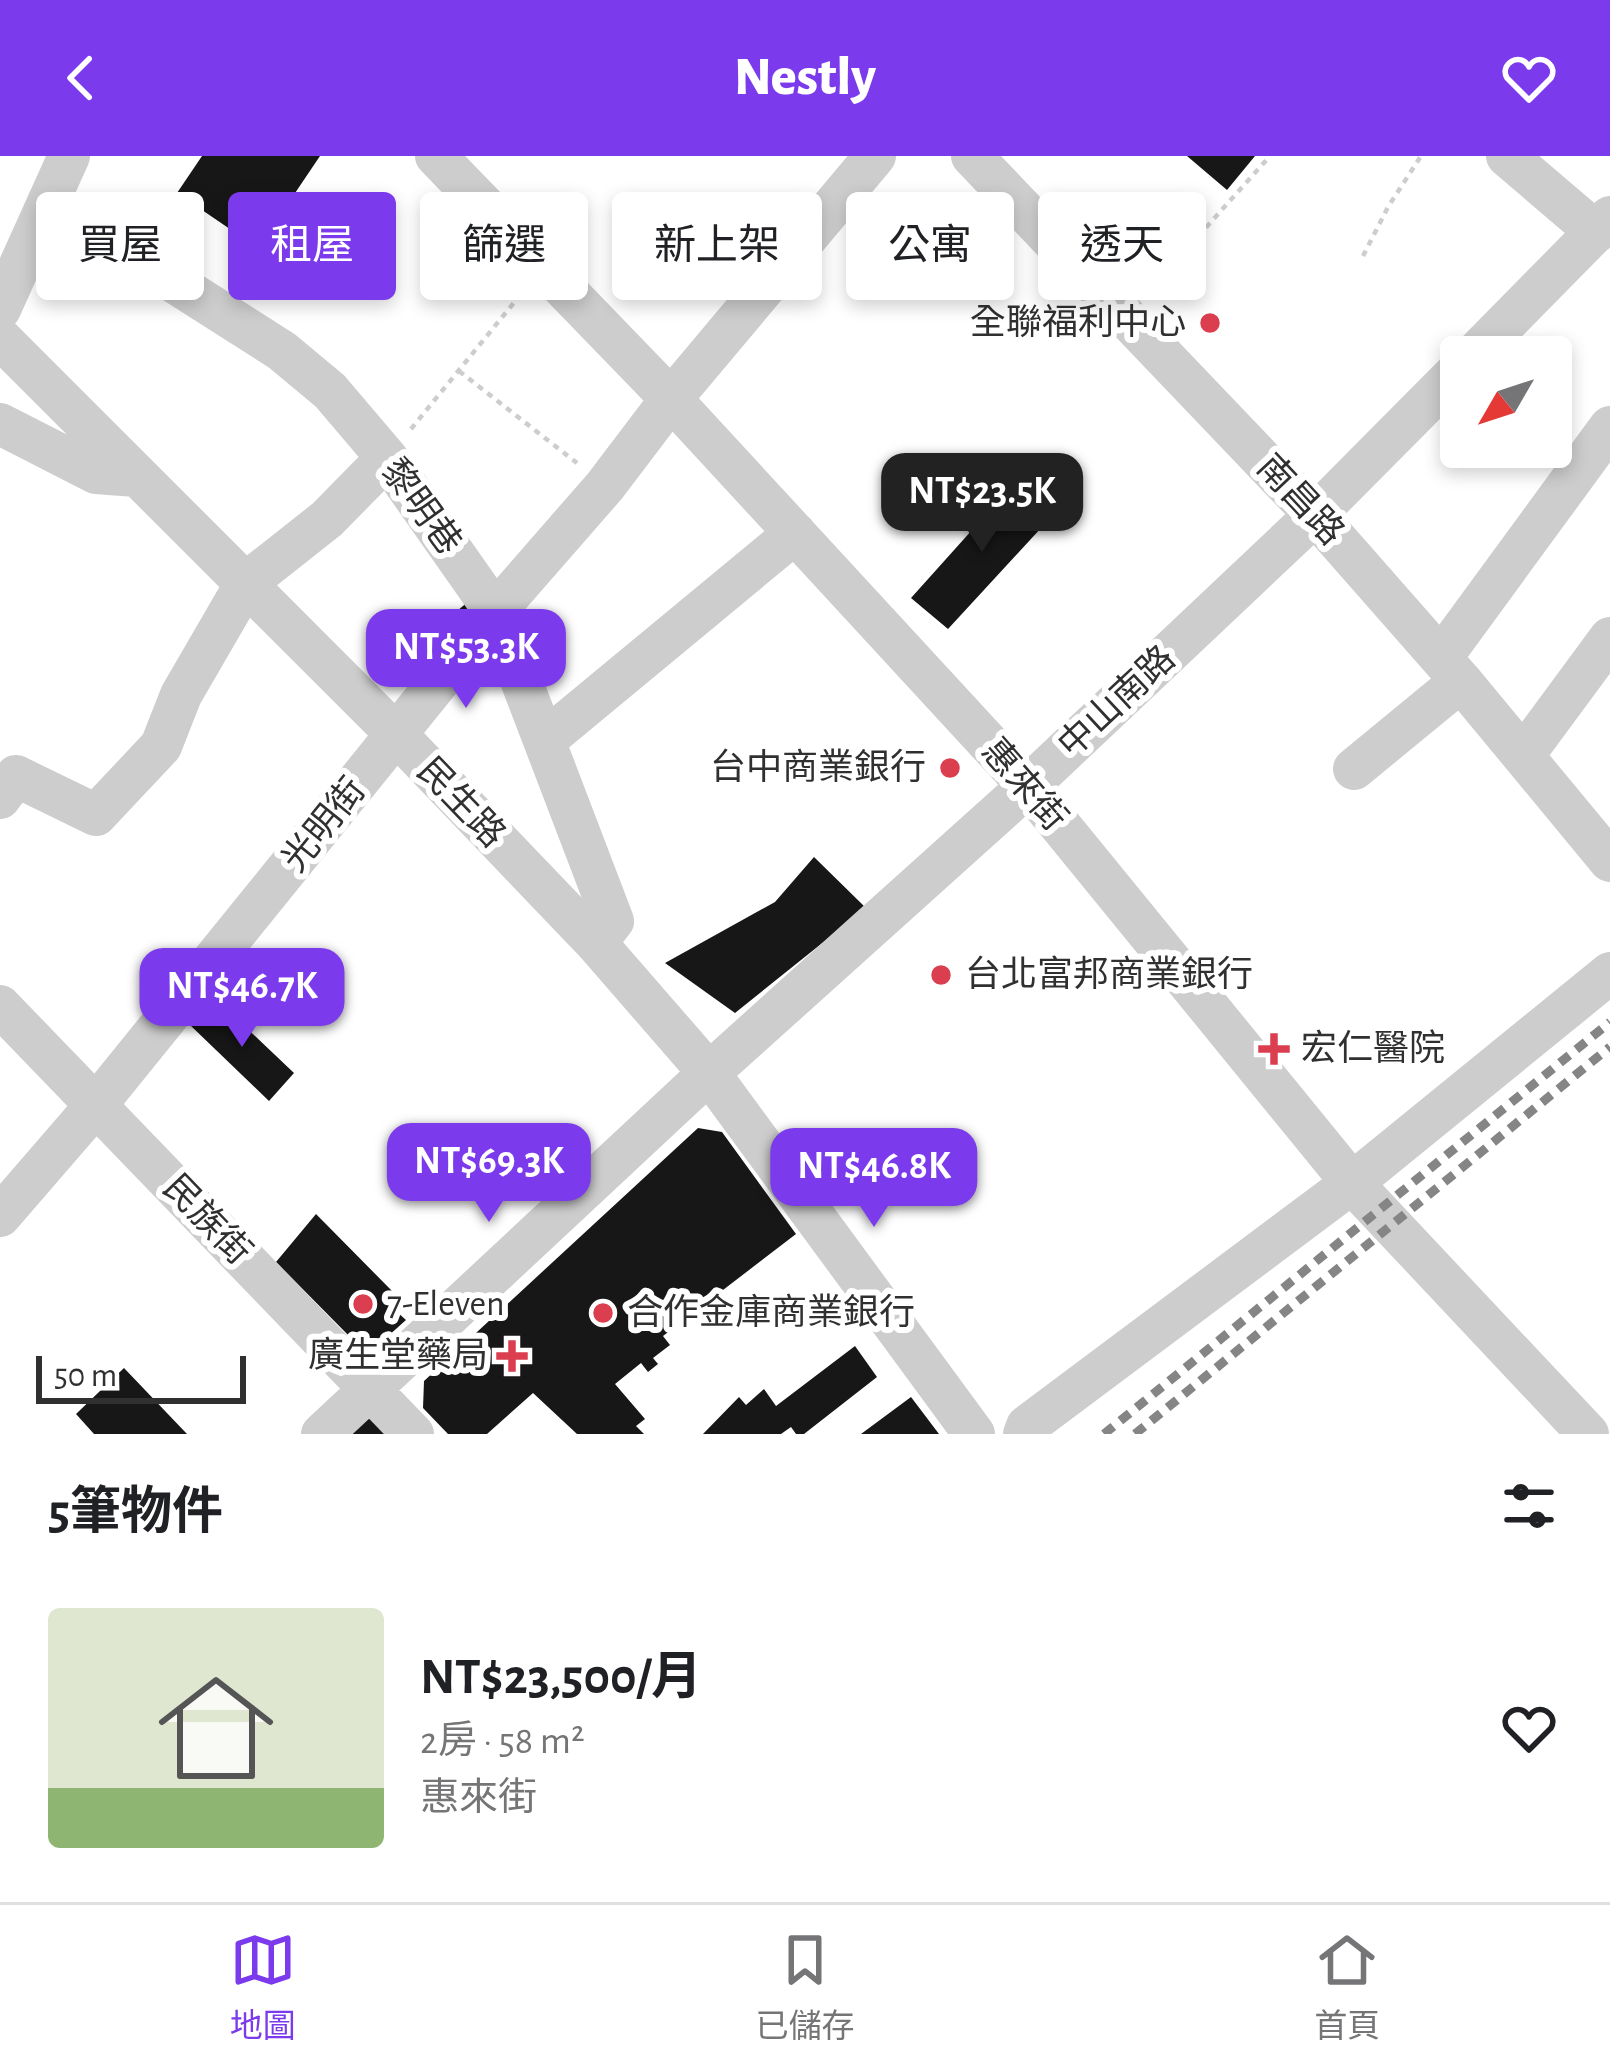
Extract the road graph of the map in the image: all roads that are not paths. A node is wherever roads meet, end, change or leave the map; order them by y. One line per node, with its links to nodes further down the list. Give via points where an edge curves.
1 (69, 156): 6 (street)
2 (436, 156): 14 (street, 惠來街)
3 (874, 156): 14 (street, 光明街)
4 (972, 156): 19 (street, 南昌路)
5 (1508, 156): 7 (street)
6 (53, 192)
7 (1603, 225): 11 (street)
8 (36, 228): 10 (street)
9 (201, 300): 17 (street, 黎明巷, via 281,351)
10 (0, 308)
11 (1493, 336)
12 (0, 338): 18 (street, 民生路)
13 (1440, 389): 19 (street, 中山南路)
14 (671, 399): 20 (street, 惠來街); 22 (street, 光明街)
15 (0, 424): 18 (street, via 96,473)
16 (1610, 428): 24 (street)
17 (387, 458): 21 (street); 22 (street, 黎明巷)
18 (136, 476): 21 (street, 民生路)
19 (1315, 514): 24 (street, 南昌路); 29 (street, 中山南路)
20 (795, 533): 26 (street); 29 (street, 惠來街)
21 (246, 584): 25 (street, 民生路); 30 (street, via 161,746 96,815 16,776)
22 (495, 612): 25 (street, 光明街); 26 (street, 黎明巷)
23 (1610, 638): 27 (street)
24 (1451, 669): 27 (street, 南昌路); 28 (street)
25 (397, 735): 32 (street, 民生路); 36 (street, 光明街)
26 (545, 740): 32 (street, 黎明巷, via 614,922)
27 (1523, 756): 31 (street, 南昌路)
28 (1354, 770)
29 (1028, 787): 35 (street, 中山南路); 37 (street, 惠來街)
30 (0, 798)
31 (1610, 861)
32 (596, 944): 35 (street, 民生路)
33 (1610, 974): 37 (street)
34 (0, 1006): 36 (street, 民族街)
35 (709, 1073): 39 (street, 中山南路); 42 (street, 民生路)
36 (96, 1106): 38 (street, 光明街); 39 (street, 民族街)
37 (1352, 1183): 43 (street); 44 (street, 惠來街)
38 (0, 1216)
39 (371, 1389): 40 (street, 中山南路); 41 (street, 民族街)
40 (322, 1434)
41 (413, 1434)
42 (974, 1434)
43 (1024, 1434)
44 (1588, 1434)

